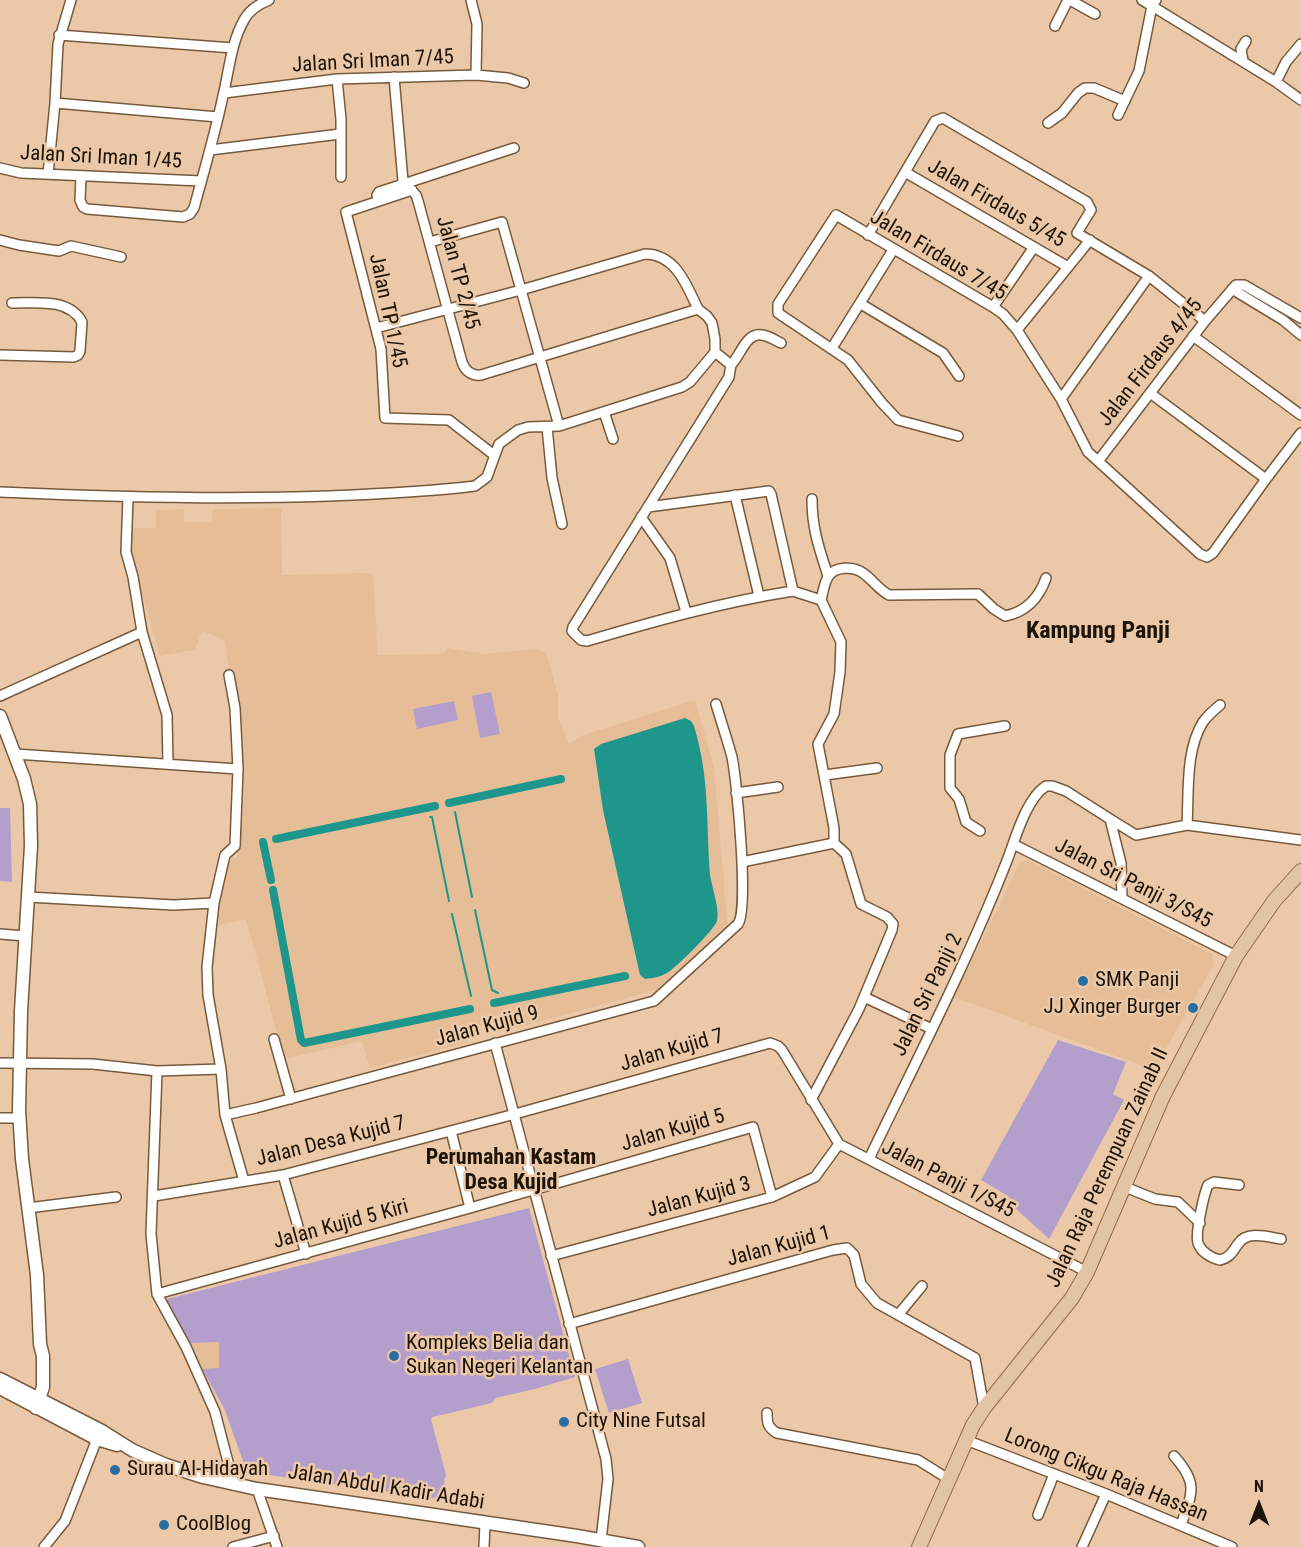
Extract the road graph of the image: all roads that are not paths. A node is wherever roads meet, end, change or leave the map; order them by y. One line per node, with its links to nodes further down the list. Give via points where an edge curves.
1 (72, 0): 9 (street)
2 (269, 0): 12 (street, via 245,17)
3 (471, 0): 14 (street, via 477,24)
4 (1069, 0): 7 (street); 8 (street)
5 (1142, 0): 6 (street)
6 (1154, 3): 13 (street); 21 (street, via 1139,71)
7 (1095, 14)
8 (1055, 26)
9 (59, 35): 12 (street); 22 (street)
10 (1246, 40): 13 (street, via 1241,49)
11 (1301, 44): 17 (street)
12 (233, 48): 19 (street)
13 (1243, 61): 17 (street)
14 (476, 75): 15 (street, Jalan Sri Iman 7/45); 18 (street, Jalan Sri Iman 7/45)
15 (394, 77): 16 (street, Jalan Sri Iman 7/45); 35 (street, Jalan TP 2/45)
16 (337, 79): 19 (street, Jalan Sri Iman 7/45); 26 (street)
17 (1276, 82): 20 (street)
18 (524, 83)
19 (224, 93): 24 (street)
20 (1301, 100)
21 (1125, 101): 23 (street); 25 (street, via 1085,88)
22 (55, 103): 24 (street); 31 (street)
23 (1118, 115)
24 (218, 117): 28 (street)
25 (1048, 123)
26 (340, 134): 28 (street); 33 (street)
27 (514, 148): 35 (street)
28 (210, 150): 34 (street)
29 (0, 168): 31 (street, Jalan Sri Iman 1/45)
30 (905, 172): 36 (street); 38 (street, via 935,121 946,118 1087,202 1091,210 1077,232); 40 (street, Jalan Firdaus 5/45)
31 (48, 174): 32 (street, Jalan Sri Iman 1/45)
32 (81, 176): 34 (street, Jalan Sri Iman 1/45); 34 (street, via 80,201 87,209 183,217 193,212)
33 (341, 177)
34 (201, 182)
35 (408, 187): 39 (street, Jalan TP 2/45, via 418,201); 54 (street, Jalan TP 1/45, via 379,192 379,200 346,212)
36 (868, 235): 41 (street, Jalan Firdaus 7/45); 59 (street, Jalan Firdaus 7/45, via 836,215 777,307 780,315)
37 (0, 240): 42 (street, via 59,251 71,246)
38 (1090, 240): 43 (street); 44 (street)
39 (430, 242): 46 (street, via 502,222); 51 (street, Jalan TP 2/45)
40 (1034, 247): 43 (street, Jalan Firdaus 5/45); 49 (street)
41 (893, 250): 48 (street); 49 (street, Jalan Firdaus 7/45)
42 (121, 257)
43 (1068, 267): 55 (street)
44 (1149, 276): 53 (street); 66 (street)
45 (1232, 289): 52 (street, via 1244,285); 53 (street, Jalan Firdaus 4/45); 56 (street)
46 (521, 290): 50 (street, via 647,254 678,270); 51 (street); 62 (street)
47 (12, 303): 61 (street, via 72,309 82,322 80,351 74,357)
48 (861, 304): 59 (street); 64 (street, via 943,353)
49 (993, 307): 55 (street, Jalan Firdaus 7/45)
50 (698, 309): 60 (street, via 712,323); 62 (street)
51 (449, 310): 54 (street); 62 (street, Jalan TP 2/45, via 462,362 471,374 482,375)
52 (1301, 318)
53 (1205, 321): 57 (street, Jalan Firdaus 4/45)
54 (376, 328): 74 (street, Jalan TP 1/45, via 385,418 450,420)
55 (1017, 330): 66 (street, Jalan Firdaus 7/45)
56 (1301, 335)
57 (1193, 336): 65 (street, Jalan Firdaus 4/45); 68 (street)
58 (781, 342): 63 (street, via 753,335)
59 (832, 348): 72 (street, via 849,361 898,420)
60 (714, 352): 63 (street); 67 (street, via 684,387)
61 (0, 355)
62 (540, 358): 69 (street)
63 (731, 364): 81 (street, via 728,379)
64 (959, 375)
65 (1150, 393): 75 (street, Jalan Firdaus 4/45); 76 (street)
66 (1061, 399): 75 (street, Jalan Firdaus 7/45, via 1088,451)
67 (604, 412): 69 (street); 73 (street)
68 (1301, 415)
69 (559, 426): 70 (street)
70 (547, 427): 74 (street, via 524,428 510,434); 83 (street)
71 (1301, 433): 76 (street)
72 (958, 436)
73 (612, 439)
74 (494, 455): 79 (street, via 487,477 478,484 445,490 218,499)
75 (1099, 460): 76 (street, Jalan Firdaus 7/45, via 1203,556 1213,554)
76 (1266, 479)
77 (0, 492): 79 (street)
78 (735, 495): 81 (street); 86 (street, via 770,492); 87 (street)
79 (128, 498): 90 (street, via 126,552)
80 (812, 499): 84 (street, via 814,536)
81 (648, 507): 82 (street)
82 (641, 517): 89 (street, via 670,558); 89 (street, via 573,627 573,633 586,641)
83 (562, 524)
84 (828, 576): 85 (street, via 847,568 861,571 889,595 978,594 1005,616 1025,609 1039,594); 88 (street)
85 (1046, 578)
86 (794, 591): 87 (street); 88 (street)
87 (759, 596): 89 (street)
88 (821, 600): 101 (street, via 841,642 834,714 818,742)
89 (686, 612)
90 (142, 632): 92 (street); 98 (street, via 167,715)
91 (229, 675): 100 (street)
92 (0, 696)
93 (716, 704): 103 (street, Jalan Kujid 9, via 732,759)
94 (1220, 705): 105 (street, via 1204,722 1194,742)
95 (0, 716): 97 (main road)
96 (1005, 726): 106 (street, via 958,734 950,755 950,788 959,799 966,822)
97 (15, 754): 98 (street); 112 (main road, via 30,804)
98 (168, 763): 100 (street)
99 (877, 768): 101 (street)
100 (238, 769): 114 (street, via 235,846 225,855)
101 (825, 775): 108 (street)
102 (778, 788): 103 (street)
103 (736, 793): 110 (street, Jalan Kujid 9)
104 (1110, 819): 105 (street, via 1136,835); 109 (street, Jalan Sri Panji 2, via 1066,791 1046,786 1035,795); 113 (street, via 1121,863)
105 (1187, 825): 107 (street)
106 (980, 831)
107 (1301, 840)
108 (834, 843): 110 (street); 118 (street, via 846,854 861,903 891,921 892,930)
109 (1013, 844): 113 (street, Jalan Sri Panji 3/S45); 119 (street, Jalan Sri Panji 2, via 984,918)
110 (741, 862): 121 (street, Jalan Kujid 9, via 740,921 654,1001)
111 (1301, 872): 117 (main road, Jalan Raja Perempuan Zainab II, via 1274,901)
112 (28, 897): 114 (street, via 174,905); 116 (main road)
113 (1122, 898): 117 (street, Jalan Sri Panji 3/S45)
114 (213, 903): 124 (street, via 208,995)
115 (0, 934): 116 (street)
116 (25, 936): 123 (main road)
117 (1236, 956): 138 (main road, Jalan Raja Perempuan Zainab II, via 1163,1096)
118 (864, 997): 119 (street); 127 (street)
119 (932, 1029): 134 (street, Jalan Sri Panji 2)
120 (274, 1039): 126 (street)
121 (495, 1043): 126 (street, Jalan Kujid 9); 128 (street)
122 (0, 1063): 123 (street)
123 (19, 1065): 125 (street, via 93,1064); 131 (main road)
124 (221, 1069): 125 (street); 129 (street)
125 (157, 1071): 140 (street)
126 (291, 1099): 129 (street, Jalan Kujid 9)
127 (811, 1100): 128 (street, Jalan Kujid 7, via 782,1050 766,1043); 133 (street)
128 (515, 1114): 132 (street, Jalan Desa Kujid 7); 139 (street)
129 (225, 1115): 136 (street)
130 (0, 1118): 131 (street)
131 (20, 1118): 143 (main road)
132 (451, 1131): 135 (street, Jalan Desa Kujid 7); 144 (street)
133 (839, 1144): 134 (street, Jalan Panji 1/S45); 142 (street, Jalan Kujid 3, via 815,1177)
134 (870, 1159): 149 (street, Jalan Panji 1/S45)
135 (283, 1175): 136 (street, Jalan Desa Kujid 7); 147 (street)
136 (244, 1181): 140 (street, Jalan Desa Kujid 7)
137 (1239, 1185): 145 (street, via 1208,1185)
138 (1125, 1187): 145 (street, via 1155,1199 1178,1202); 149 (main road, Jalan Raja Perempuan Zainab II)
139 (534, 1188): 142 (street, Jalan Kujid 5, via 753,1127); 144 (street, Jalan Kujid 5 Kiri); 148 (street)
140 (154, 1196): 151 (street, via 151,1234)
141 (116, 1197): 143 (street)
142 (772, 1197): 148 (street, Jalan Kujid 3)
143 (28, 1208): 156 (main road, via 44,1356 43,1387)
144 (470, 1208): 147 (street, Jalan Kujid 5 Kiri)
145 (1200, 1223): 146 (street, via 1200,1246 1220,1260 1231,1255 1238,1243 1248,1237)
146 (1281, 1239)
147 (306, 1254): 151 (street, Jalan Kujid 5 Kiri)
148 (551, 1256): 153 (street)
149 (1087, 1272): 157 (main road, Jalan Raja Perempuan Zainab II, via 1072,1298)
150 (922, 1286): 152 (street)
151 (158, 1294): 165 (street, via 215,1412)
152 (897, 1315): 153 (street, Jalan Kujid 1, via 868,1295 852,1252 844,1247); 157 (street, Jalan Kujid 1, via 975,1358)
153 (569, 1324): 172 (street, via 608,1469)
154 (0, 1379): 156 (main road, Jalan Abdul Kadir Adabi)
155 (0, 1388): 156 (main road, Jalan Abdul Kadir Adabi)
156 (35, 1402): 159 (main road, Jalan Abdul Kadir Adabi); 161 (main road, Jalan Abdul Kadir Adabi, via 102,1431)
157 (984, 1407): 160 (main road, Jalan Raja Perempuan Zainab II)
158 (767, 1413): 164 (street, via 768,1424 777,1433 918,1460)
159 (97, 1439): 161 (main road, Jalan Abdul Kadir Adabi); 173 (street, via 65,1521)
160 (966, 1440): 163 (street, Lorong Cikgu Raja Hassan); 164 (main road, Jalan Raja Perempuan Zainab II)
161 (132, 1450): 165 (main road, Jalan Abdul Kadir Adabi, via 178,1469)
162 (1174, 1456): 170 (street, via 1192,1482)
163 (1054, 1474): 167 (street, Lorong Cikgu Raja Hassan); 168 (street)
164 (950, 1480): 178 (main road); 179 (main road)
165 (234, 1485): 166 (main road, Jalan Abdul Kadir Adabi)
166 (257, 1489): 169 (main road, Jalan Abdul Kadir Adabi); 171 (street)
167 (1106, 1494): 170 (street, Lorong Cikgu Raja Hassan); 180 (street)
168 (1038, 1515)
169 (485, 1523): 172 (main road, Jalan Abdul Kadir Adabi); 176 (street)
170 (1181, 1525): 181 (street, Lorong Cikgu Raja Hassan)
171 (274, 1536): 174 (street); 175 (street)
172 (601, 1540): 177 (main road, Jalan Abdul Kadir Adabi)
173 (44, 1547)
174 (233, 1547)
175 (277, 1547)
176 (484, 1547)
177 (638, 1547)
178 (919, 1547)
179 (927, 1547)
180 (1082, 1547)
181 (1233, 1547)

